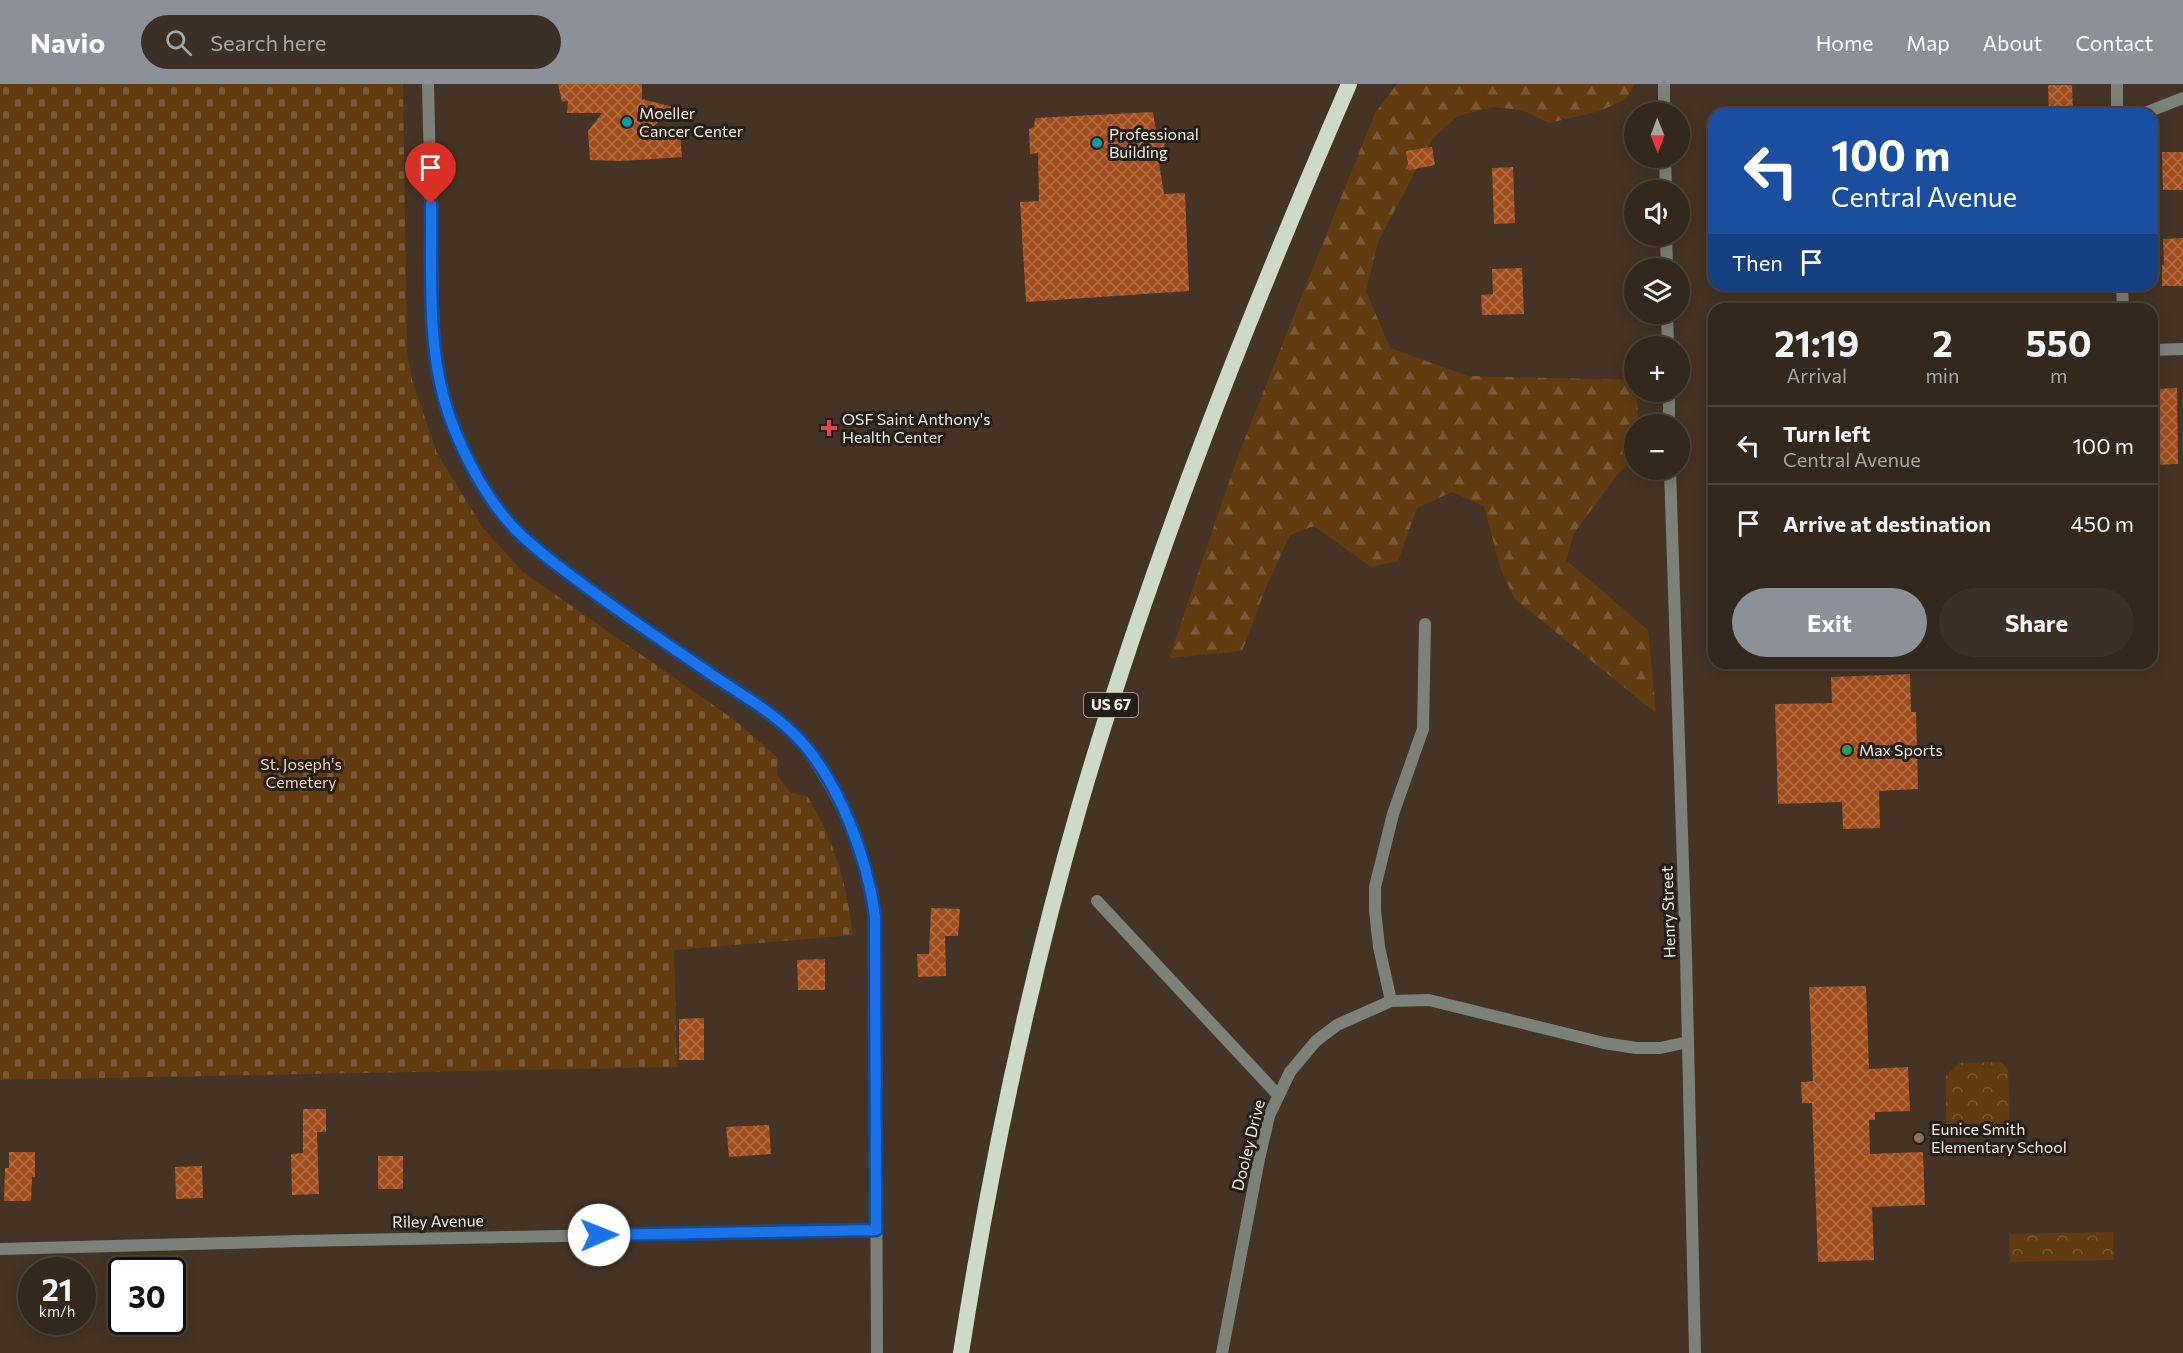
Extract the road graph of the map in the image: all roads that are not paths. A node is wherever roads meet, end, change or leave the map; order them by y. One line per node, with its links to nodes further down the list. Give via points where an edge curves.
1 (428, 84): 17 (street, via 434,348 449,415 463,450 492,498 535,548 600,598 771,715 799,740 836,795 860,848 875,916)
2 (1349, 84): 20 (highway, US 67, via 1226,382 1098,746 1020,1040 984,1213)
3 (1664, 84): 6 (street)
4 (2117, 84): 7 (street)
5 (2183, 98): 8 (street)
6 (1664, 102)
7 (2118, 108)
8 (2157, 108)
9 (2183, 349): 10 (street)
10 (2158, 350)
11 (1671, 480): 15 (street, Henry Street)
12 (1425, 624): 14 (street, via 1423,729 1393,814 1376,887 1378,946)
13 (1096, 901): 16 (street)
14 (1391, 1001): 15 (street, Dooley Drive, via 1429,1000 1636,1048); 16 (street, Dooley Drive, via 1337,1025 1316,1041 1290,1072)
15 (1688, 1042): 22 (street, Henry Street)
16 (1278, 1095): 21 (street, Dooley Drive, via 1259,1159)
17 (876, 1230): 18 (street, Riley Avenue); 19 (street)
18 (0, 1249)
19 (877, 1353)
20 (961, 1353)
21 (1222, 1353)
22 (1695, 1353)

